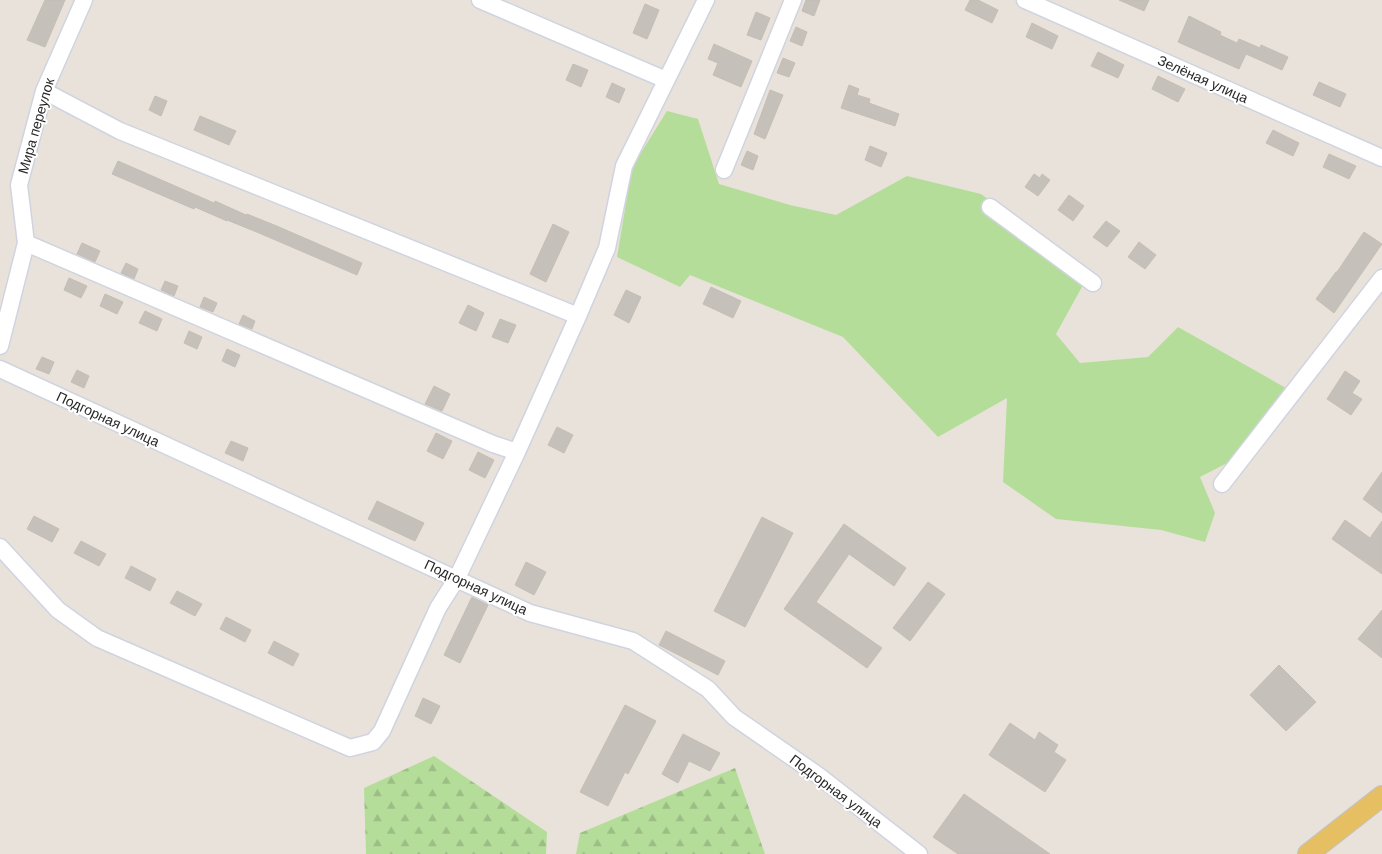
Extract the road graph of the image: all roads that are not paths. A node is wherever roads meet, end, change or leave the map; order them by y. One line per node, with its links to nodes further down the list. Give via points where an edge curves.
1 (84, 0): 7 (street, Мира переулок)
2 (480, 0): 6 (street)
3 (706, 0): 6 (street)
4 (793, 0): 9 (street)
5 (1025, 0): 8 (street, Зелёная улица)
6 (666, 80): 14 (street, via 624,166 607,248)
7 (44, 91): 11 (street, Мира переулок, via 19,185); 14 (street, via 120,131)
8 (1382, 158)
9 (724, 170)
10 (990, 207): 13 (street)
11 (26, 243): 15 (street, Мира переулок); 17 (street)
12 (1382, 278): 18 (street)
13 (1093, 283)
14 (578, 316): 17 (street)
15 (0, 346)
16 (0, 369): 20 (street, Подгорная улица)
17 (517, 452): 20 (street)
18 (1222, 484)
19 (0, 547): 20 (street, via 58,610 97,638 350,748 373,742 382,731 438,608)
20 (457, 578): 22 (street, Подгорная улица, via 530,613 632,642 708,689 734,717 819,776)
21 (1382, 796): 23 (main road)
22 (919, 854)
23 (1308, 854)

